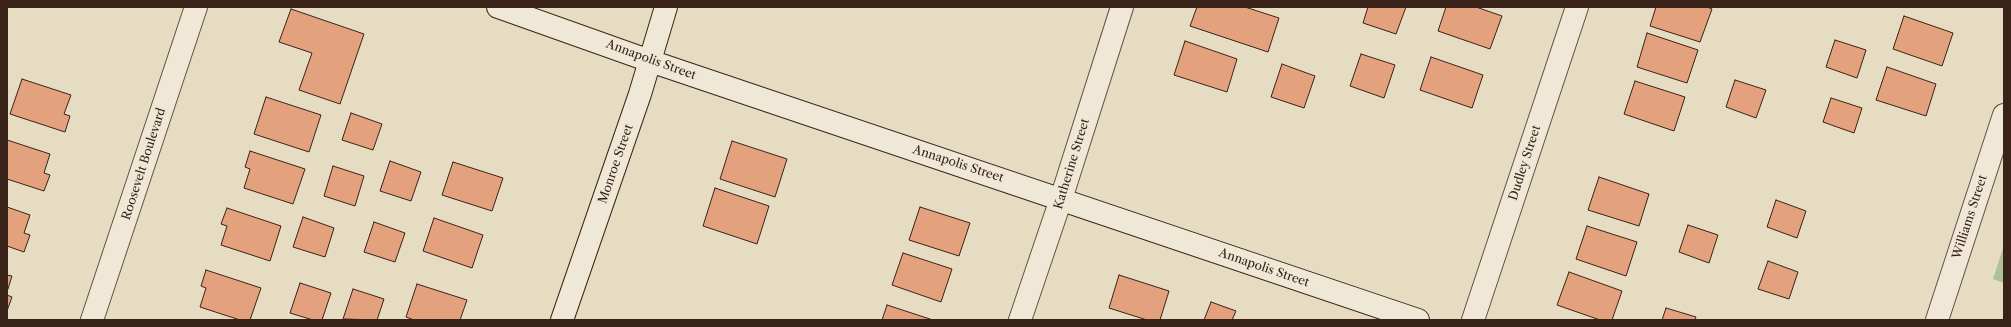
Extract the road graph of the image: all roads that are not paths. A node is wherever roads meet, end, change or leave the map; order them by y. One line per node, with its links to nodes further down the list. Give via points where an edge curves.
1 (196, 7): 9 (street, Roosevelt Boulevard)
2 (498, 7): 6 (street, Annapolis Street)
3 (666, 7): 6 (street, Monroe Street)
4 (1122, 7): 8 (street, Katherine Street)
5 (1577, 7): 13 (street, Dudley Street)
6 (650, 62): 8 (street, Annapolis Street); 10 (street, Monroe Street)
7 (2004, 114): 14 (street, Williams Street)
8 (1061, 199): 11 (street, Katherine Street); 12 (street, Annapolis Street)
9 (92, 320)
10 (562, 320)
11 (1020, 320)
12 (1418, 320)
13 (1473, 320)
14 (1937, 320)

